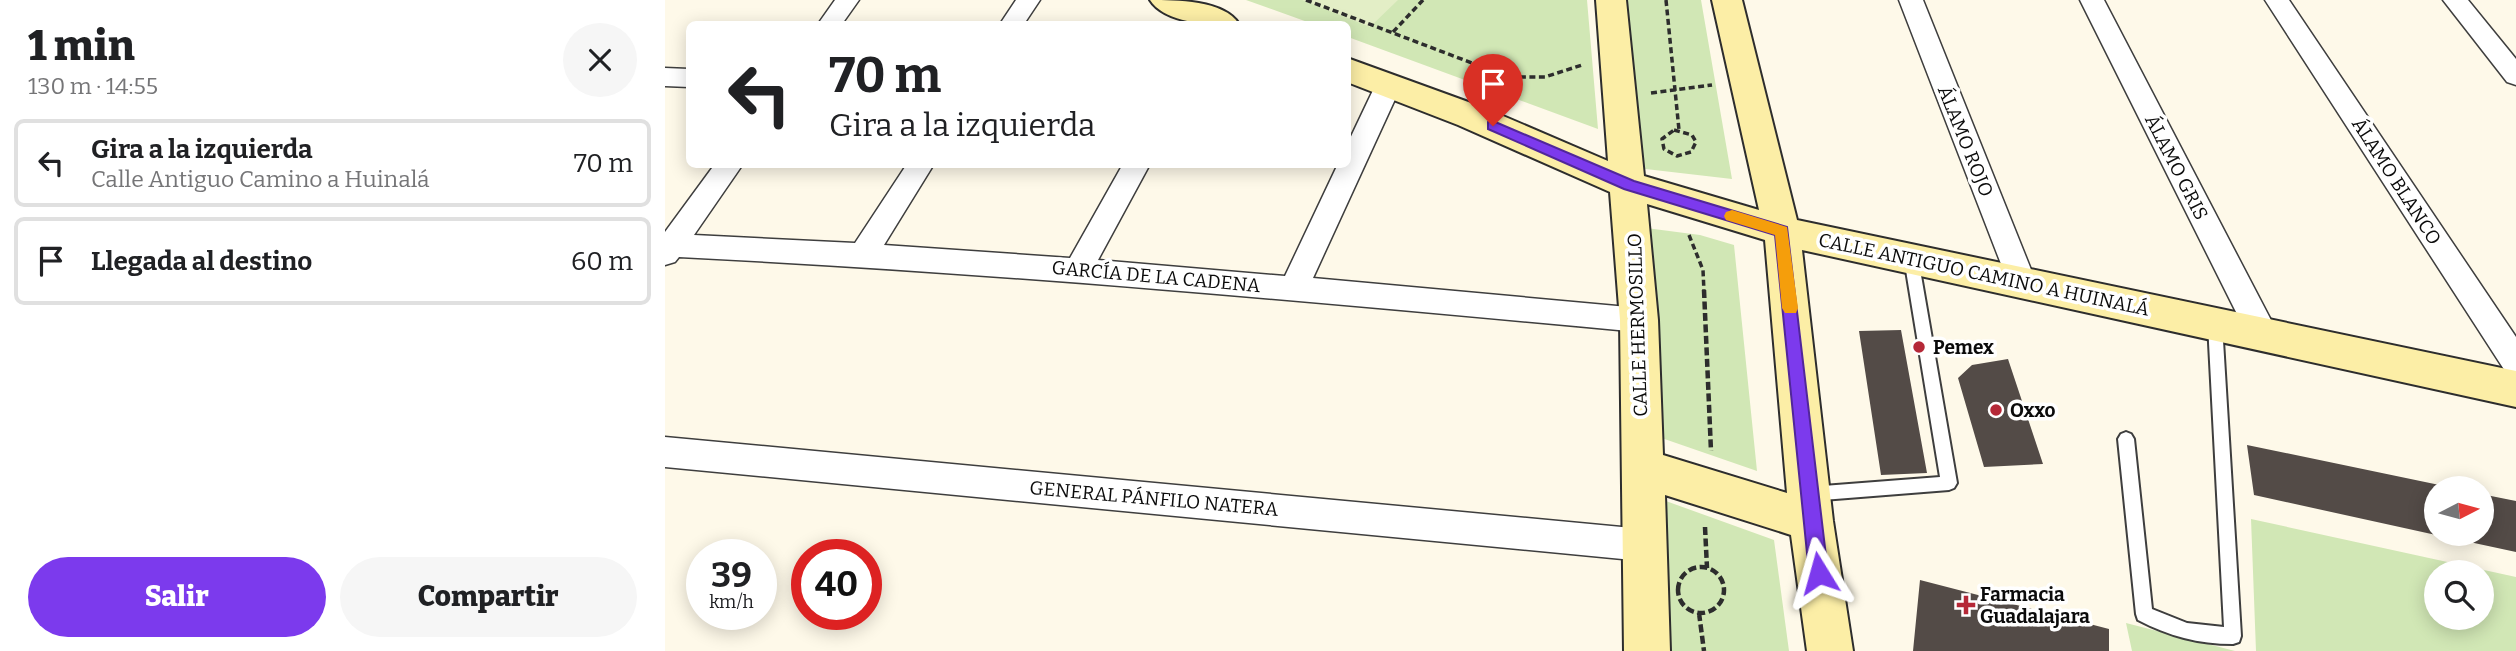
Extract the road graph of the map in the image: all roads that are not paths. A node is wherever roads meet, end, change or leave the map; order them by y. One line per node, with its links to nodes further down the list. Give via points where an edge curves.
1 (847, 0): 10 (street)
2 (1028, 0): 11 (street)
3 (1165, 0): 12 (street)
4 (1611, 0): 23 (street, CALLE HERMOSILLO)
5 (1727, 0): 24 (street)
6 (1910, 0): 29 (street, ÁLAMO ROJO)
7 (2092, 0): 33 (street, ÁLAMO GRIS)
8 (2277, 0): 34 (street, ÁLAMO BLANCO)
9 (2455, 0): 15 (street)
10 (832, 21)
11 (1014, 21)
12 (1213, 21)
13 (1351, 70): 17 (street, CALLE ANTIGUO CAMINO A HUINALÁ)
14 (665, 76): 16 (street)
15 (2516, 76)
16 (686, 78)
17 (1389, 84): 18 (street); 23 (street, CALLE ANTIGUO CAMINO A HUINALÁ)
18 (1351, 166)
19 (727, 168): 25 (street)
20 (918, 168): 26 (street)
21 (1135, 168): 28 (street)
22 (1350, 168): 30 (street)
23 (1629, 185): 24 (street, CALLE ANTIGUO CAMINO A HUINALÁ); 31 (street, CALLE HERMOSILLO)
24 (1782, 231): 27 (street, CALLE ANTIGUO CAMINO A HUINALÁ); 39 (street)
25 (669, 250): 26 (street, GARCÍA DE LA CADENA)
26 (864, 253): 28 (street, GARCÍA DE LA CADENA)
27 (1911, 258): 29 (street, CALLE ANTIGUO CAMINO A HUINALÁ); 39 (lane, via 1949,483)
28 (1078, 270): 30 (street, GARCÍA DE LA CADENA)
29 (2022, 282): 32 (street, CALLE ANTIGUO CAMINO A HUINALÁ)
30 (1294, 288): 31 (street, GARCÍA DE LA CADENA)
31 (1639, 320): 38 (street, CALLE HERMOSILLO)
32 (2215, 323): 33 (street, CALLE ANTIGUO CAMINO A HUINALÁ); 36 (lane, via 2233,636 2201,636 2167,628 2144,614)
33 (2262, 333): 35 (street, CALLE ANTIGUO CAMINO A HUINALÁ)
34 (2516, 362)
35 (2516, 389)
36 (2126, 439)
37 (665, 452): 40 (street, GENERAL PÁNFILO NATERA)
38 (1641, 468): 39 (street); 40 (street, CALLE HERMOSILLO)
39 (1810, 507): 42 (street)
40 (1643, 545): 41 (street, CALLE HERMOSILLO)
41 (1647, 651)
42 (1830, 651)

